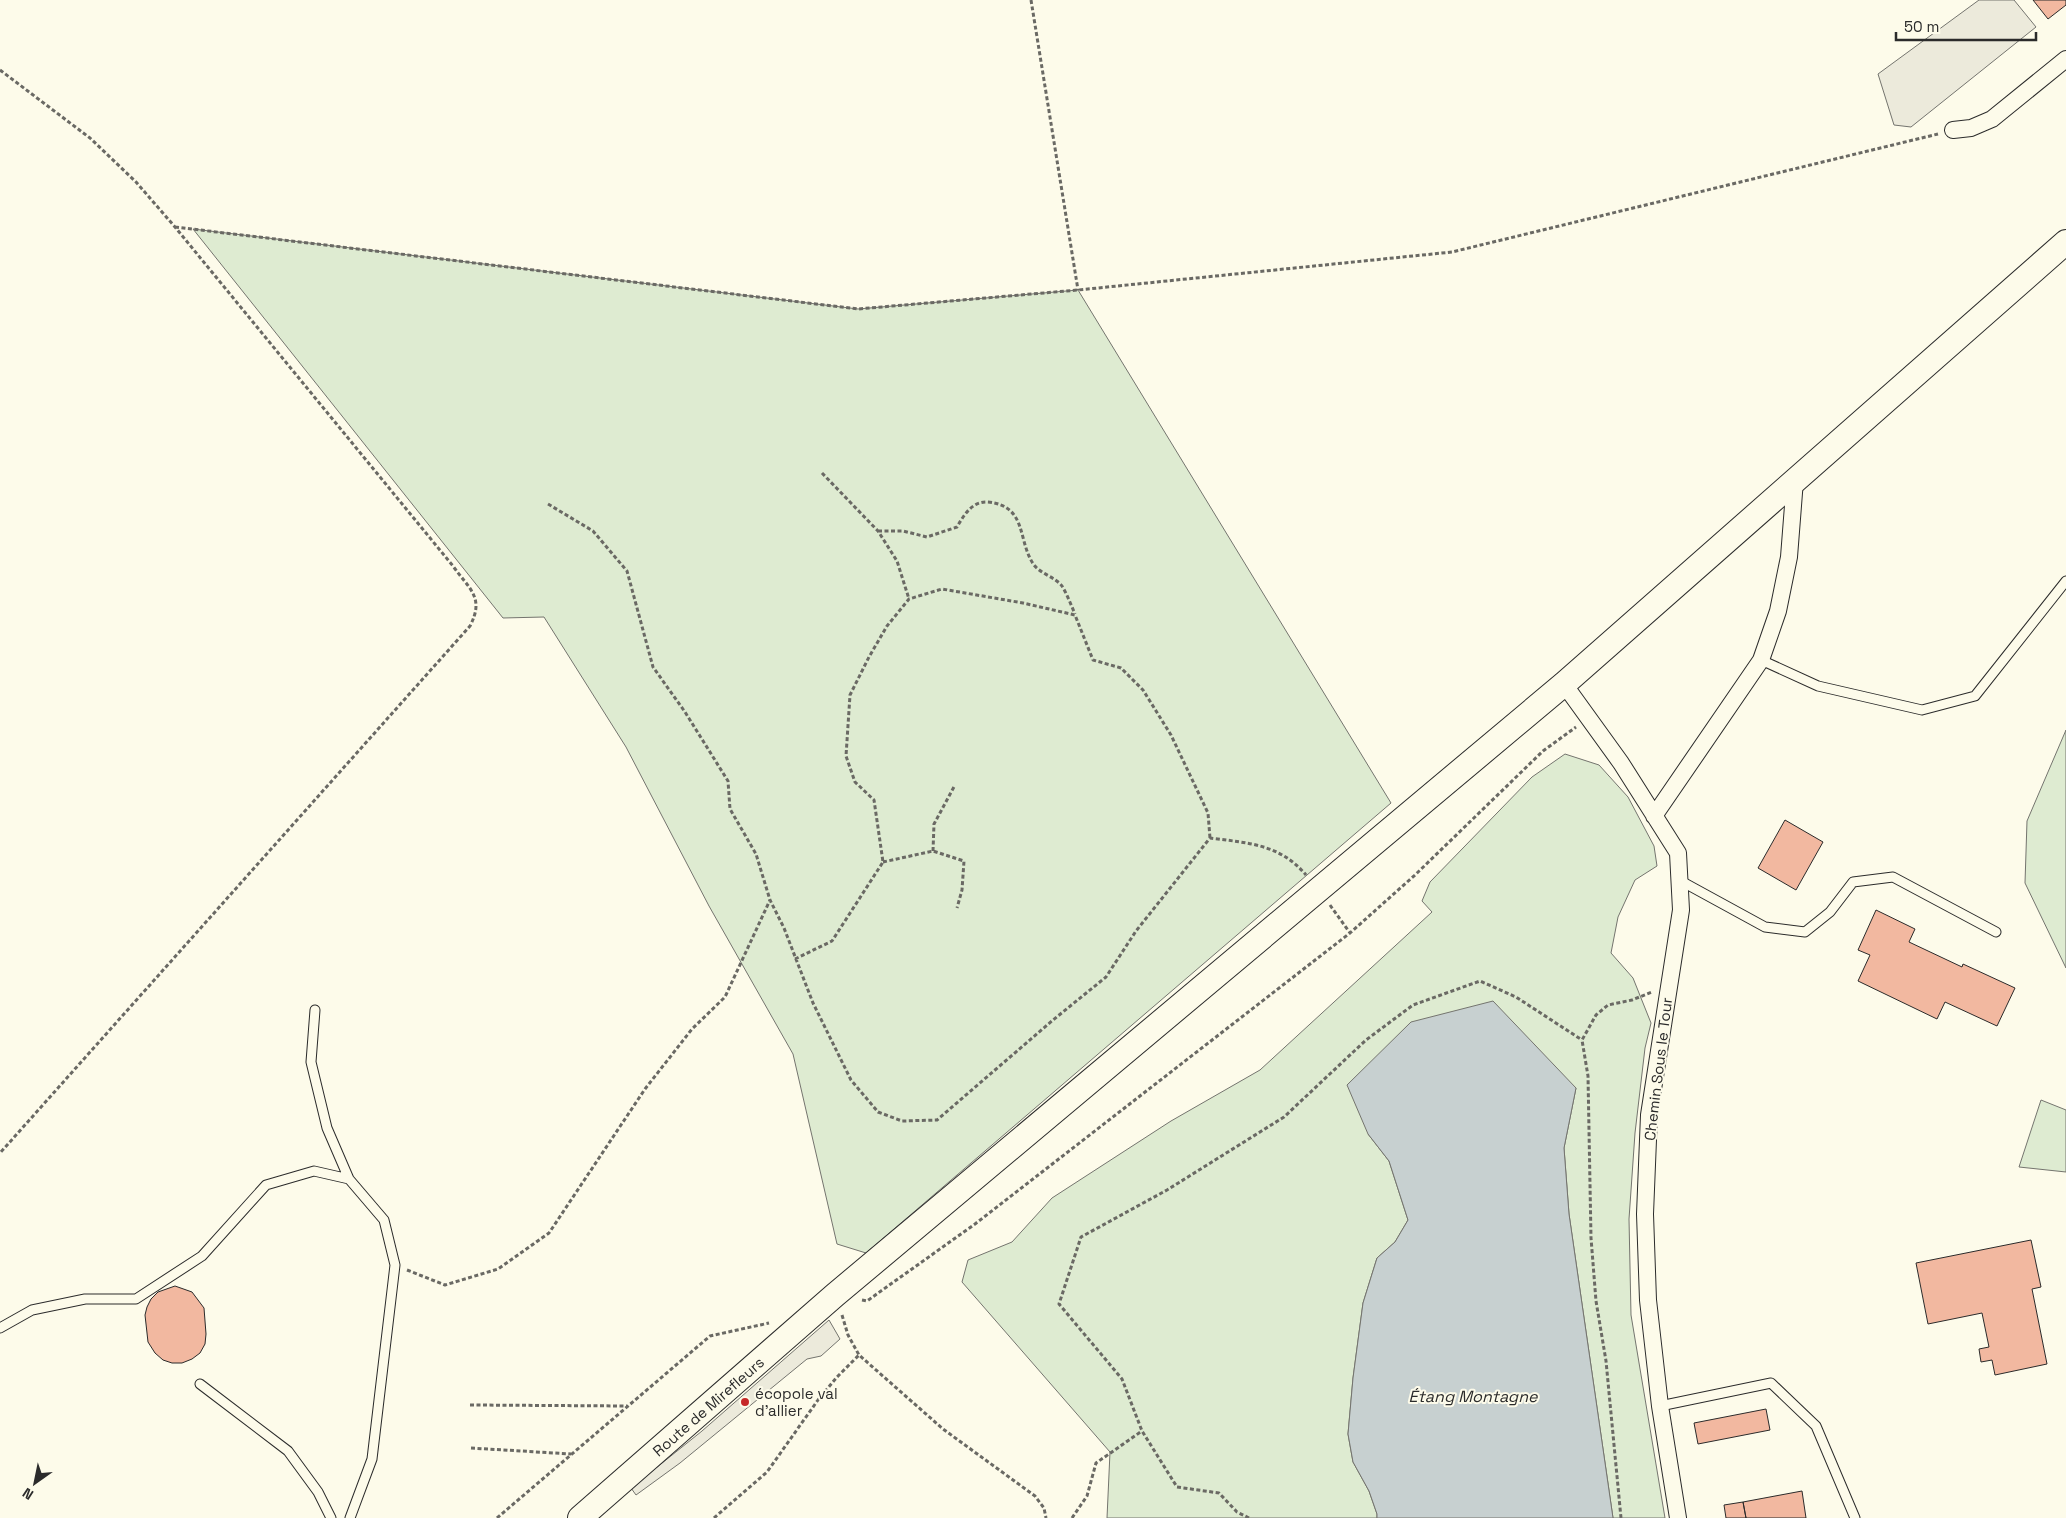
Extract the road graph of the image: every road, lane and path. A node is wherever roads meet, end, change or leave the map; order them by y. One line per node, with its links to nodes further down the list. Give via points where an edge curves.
1 (1031, 0): 7 (path)
2 (2066, 59): 4 (street, via 1992,119 1971,128)
3 (0, 70): 5 (path, via 90,138 136,182)
4 (1953, 130): 7 (path, via 1452,252)
5 (175, 227): 7 (path, via 858,309); 33 (path, via 453,566 477,599 477,613 448,651)
6 (2066, 242): 9 (street, Route de Mirefleurs)
7 (1078, 290)
8 (822, 473): 11 (path)
9 (1795, 480): 15 (street, via 1789,557 1778,611); 16 (street, Route de Mirefleurs)
10 (548, 504): 25 (path, via 593,531 626,571 653,667 728,781 730,809 756,854)
11 (878, 531): 13 (path, via 897,561); 14 (path, via 903,531 927,537 957,527 966,512 982,502 999,503 1013,514 1022,529 1026,548 1035,566 1061,585)
12 (2066, 581): 15 (lane, via 1975,696 1922,710 1818,686)
13 (909, 599): 14 (path, via 942,589); 22 (path, via 887,626 850,696 846,756 855,782 874,800)
14 (1075, 614): 20 (path, via 1093,660 1121,668 1143,690 1172,734 1208,813)
15 (1761, 660): 19 (street)
16 (1564, 684): 17 (street, Chemin Sous le Tour); 24 (street, Route de Mirefleurs)
17 (1589, 718): 19 (street, Chemin Sous le Tour); 28 (path, via 1543,751 1416,875)
18 (955, 785): 21 (path, via 934,824)
19 (1654, 816): 23 (street, Chemin Sous le Tour, via 1678,853)
20 (1210, 838): 24 (path, via 1266,846 1297,864); 29 (path, via 1136,931 1106,977 938,1120 902,1121 878,1112 851,1080 813,1004)
21 (933, 851): 22 (path); 26 (path, via 964,861)
22 (884, 862): 29 (path, via 832,941)
23 (1679, 880): 27 (lane, via 1765,927 1805,932 1830,912 1854,882 1894,877); 30 (street, Chemin Sous le Tour, via 1681,910)
24 (1319, 890): 28 (path); 36 (street, Route de Mirefleurs)
25 (770, 900): 29 (path); 35 (path, via 725,997 692,1029 645,1089 549,1233 498,1269 445,1286)
26 (957, 908)
27 (1996, 932)
28 (1350, 933): 36 (path, via 975,1224 868,1301)
29 (795, 959)
30 (1669, 986): 32 (path, via 1608,1005 1596,1015); 43 (street, Chemin Sous le Tour, via 1649,1115 1645,1214 1648,1300)
31 (315, 1010): 34 (lane, via 311,1062 327,1128)
32 (1582, 1040): 44 (path, via 1516,997 1480,982 1413,1005 1366,1040 1284,1117 1167,1190 1081,1237 1059,1304 1122,1379); 55 (path, via 1588,1076 1591,1238 1596,1300 1606,1361)
33 (0, 1153)
34 (349, 1179): 35 (lane, via 384,1220); 38 (lane, via 314,1171 266,1185 202,1256 136,1299 85,1299 32,1310)
35 (395, 1265): 48 (lane, via 372,1459)
36 (835, 1295): 39 (path, via 848,1335); 50 (street, Route de Mirefleurs)
37 (776, 1322): 42 (path, via 710,1336)
38 (0, 1328)
39 (859, 1355): 51 (path, via 818,1400 767,1472); 52 (path, via 943,1429 1035,1496 1044,1508)
40 (200, 1384): 47 (lane, via 288,1451 318,1492)
41 (470, 1405): 42 (path)
42 (628, 1406): 46 (path)
43 (1660, 1406): 56 (street, Chemin Sous le Tour); 57 (lane, via 1772,1383 1816,1426)
44 (1142, 1431): 53 (path, via 1096,1464 1087,1496); 54 (path, via 1177,1487 1219,1493 1237,1512)
45 (471, 1448): 46 (path)
46 (572, 1454): 49 (path)
47 (331, 1518)
48 (350, 1518)
49 (497, 1518)
50 (580, 1518)
51 (714, 1518)
52 (1046, 1518)
53 (1072, 1518)
54 (1249, 1518)
55 (1621, 1518)
56 (1678, 1518)
57 (1855, 1518)

